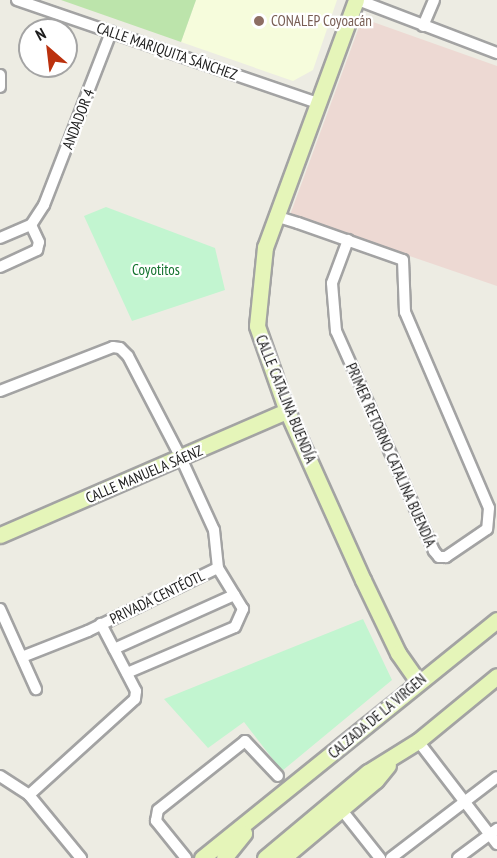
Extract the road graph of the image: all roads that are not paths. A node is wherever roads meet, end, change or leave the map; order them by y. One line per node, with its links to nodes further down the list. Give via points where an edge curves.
1 (17, 0): 5 (street, CALLE MARIQUITA SÁNCHEZ)
2 (357, 0): 4 (street); 9 (street, CALLE CATALINA BUENDÍA)
3 (434, 0): 4 (street)
4 (423, 26): 6 (street)
5 (111, 32): 9 (street, CALLE MARIQUITA SÁNCHEZ); 11 (street, ANDADOR 4, via 45,205)
6 (497, 53)
7 (0, 75): 8 (street)
8 (0, 87)
9 (317, 103): 10 (street, CALLE CATALINA BUENDÍA)
10 (275, 216): 13 (street, PRIMER RETORNO CATALINA BUENDÍA); 16 (street, CALLE CATALINA BUENDÍA, via 262,260 257,326)
11 (31, 225): 12 (street); 14 (street, via 39,242 37,250)
12 (0, 238)
13 (348, 240): 13 (street, PRIMER RETORNO CATALINA BUENDÍA, via 332,283 336,331 434,551 438,557 446,557 487,529 489,508 405,312 403,260)
14 (0, 267)
15 (0, 391): 17 (street, PRIVADA CENTÉOTL, via 112,347 120,348)
16 (287, 411): 17 (street, CALLE MANUELA SÁENZ); 28 (street, CALLE CATALINA BUENDÍA, via 382,621)
17 (181, 458): 18 (street, CALLE MANUELA SÁENZ); 19 (street, PRIVADA CENTÉOTL, via 214,530)
18 (0, 535)
19 (218, 568): 20 (street); 23 (street, PRIVADA CENTÉOTL)
20 (234, 595): 24 (street); 26 (street, via 243,609 242,619 235,627)
21 (0, 609): 25 (street)
22 (497, 620): 28 (street, CALZADA DE LA VIRGEN)
23 (101, 624): 24 (street); 25 (street, PRIVADA CENTÉOTL)
24 (114, 649): 26 (street)
25 (22, 657): 29 (street)
26 (127, 673): 35 (street, via 136,691 135,699)
27 (496, 679): 30 (street)
28 (418, 682): 38 (street, CALZADA DE LA VIRGEN)
29 (36, 689)
30 (418, 741): 31 (street); 36 (street)
31 (392, 759): 37 (street, via 376,780); 45 (street, via 368,772)
32 (0, 776): 35 (street)
33 (278, 776): 42 (street, via 250,743 240,744 158,810 156,821)
34 (497, 777): 36 (street)
35 (29, 795): 41 (street)
36 (465, 801): 39 (street); 48 (street)
37 (341, 809): 46 (street); 47 (street)
38 (259, 815): 43 (street, CALZADA DE LA VIRGEN); 44 (street, CALZADA DE LA VIRGEN)
39 (493, 831): 40 (street); 49 (street)
40 (497, 844)
41 (81, 858)
42 (186, 858)
43 (202, 858)
44 (224, 858)
45 (265, 858)
46 (283, 858)
47 (380, 858)
48 (391, 858)
49 (458, 858)

